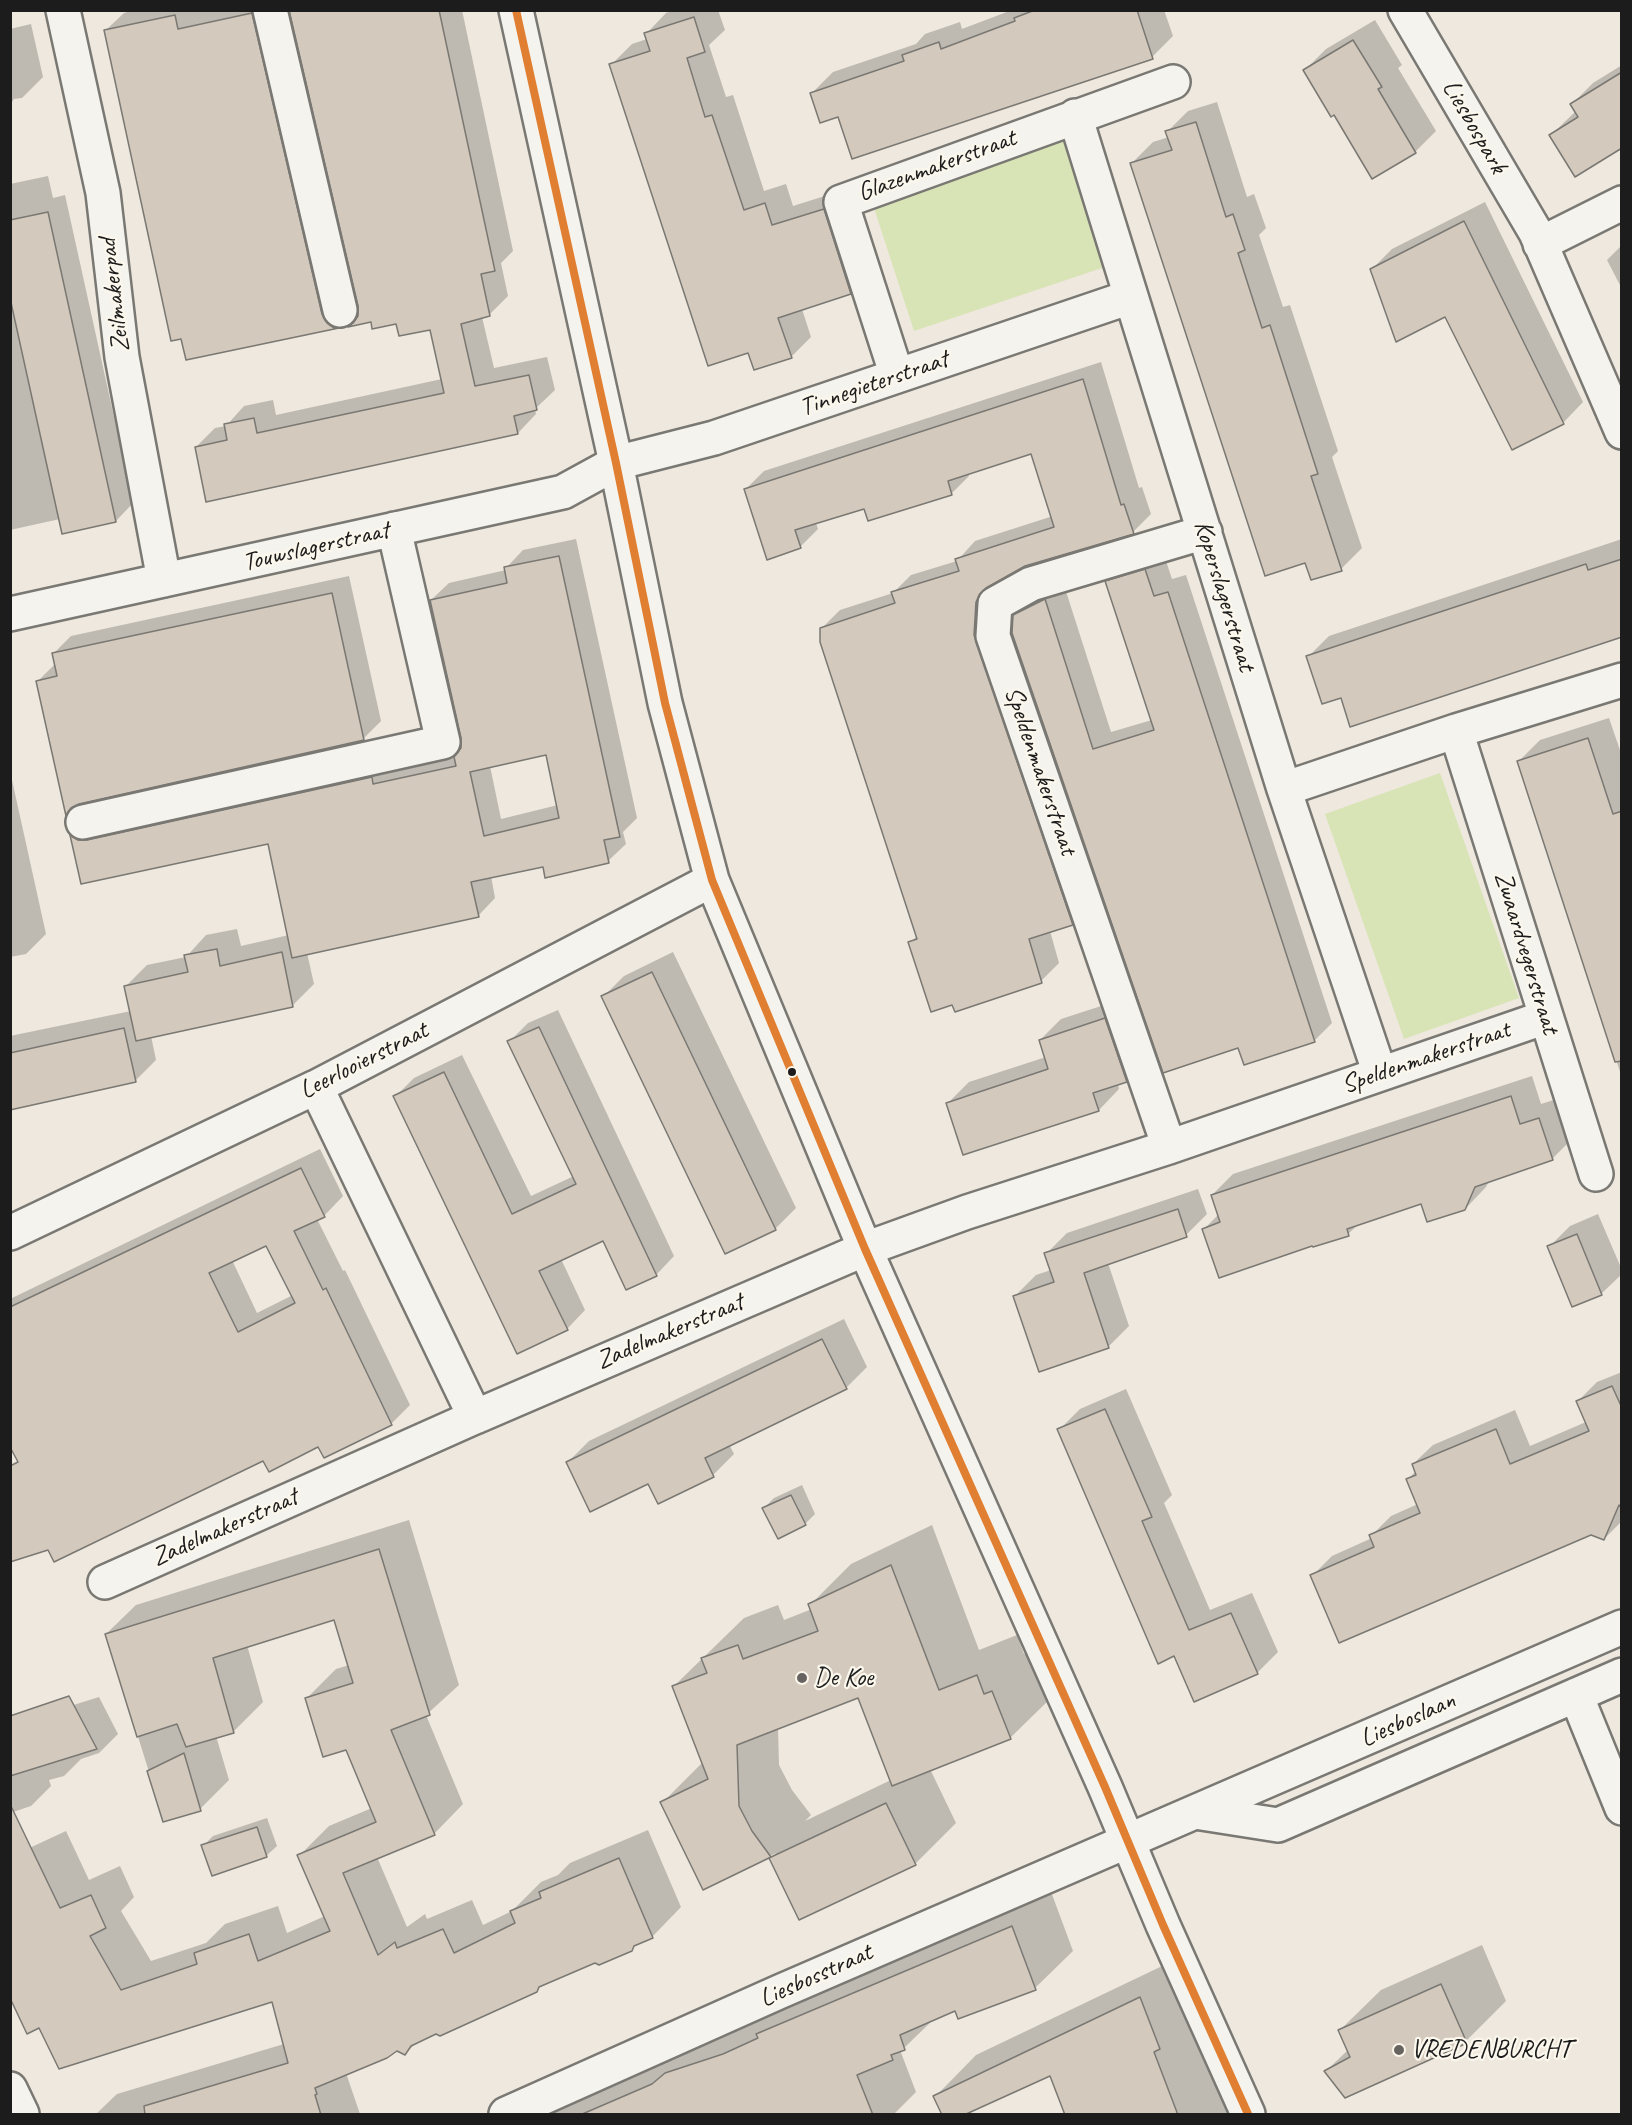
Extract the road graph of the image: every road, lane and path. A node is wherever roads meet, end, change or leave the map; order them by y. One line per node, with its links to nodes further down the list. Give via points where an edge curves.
1 (63, 10): 16 (street, Zeilmakerpad, via 103,193 122,357)
2 (270, 10): 10 (street)
3 (516, 10): 13 (street)
4 (1405, 10): 8 (street, Liesbospark)
5 (1173, 82): 6 (street, Glazenmakerstraat)
6 (1075, 116): 9 (street, Koperslagerstraat); 11 (street, Glazenmakerstraat, via 841,202)
7 (1622, 203): 8 (street)
8 (1540, 244): 12 (street, Liesbospark)
9 (1130, 297): 11 (street, Tinnegieterstraat); 15 (street, Koperslagerstraat)
10 (340, 310)
11 (897, 376): 13 (street, Tinnegieterstraat, via 714,438)
12 (1622, 432)
13 (616, 463): 14 (street, Touwslagerstraat, via 563,492); 22 (street, via 664,703)
14 (394, 530): 16 (street, Touwslagerstraat); 21 (street, via 443,742)
15 (1204, 532): 20 (street, Koperslagerstraat); 26 (street, Speldenmakerstraat, via 1031,584 995,604 993,636)
16 (164, 580): 17 (street, Touwslagerstraat)
17 (10, 614)
18 (1622, 680): 19 (street)
19 (1456, 731): 20 (street); 23 (street, Zwaardvegerstraat)
20 (1284, 789): 24 (street, Koperslagerstraat)
21 (83, 822)
22 (712, 880): 25 (street, Leerlooierstraat); 29 (street)
23 (1546, 1017): 24 (street, Speldenmakerstraat); 27 (street, Zwaardvegerstraat)
24 (1380, 1074): 26 (street, Speldenmakerstraat)
25 (315, 1087): 28 (street, Leerlooierstraat); 30 (street)
26 (1169, 1147): 29 (street, Speldenmakerstraat)
27 (1596, 1174)
28 (10, 1233)
29 (865, 1249): 30 (street, Zadelmakerstraat); 37 (street)
30 (476, 1417): 31 (street, Zadelmakerstraat)
31 (105, 1582)
32 (1622, 1627): 36 (street, Liesboslaan)
33 (1622, 1676): 34 (street, Liesboslaan)
34 (1576, 1695): 35 (street); 36 (street, Liesboslaan, via 1278,1825)
35 (1622, 1808)
36 (1195, 1812): 37 (street, Liesboslaan)
37 (1128, 1841): 40 (street, Liesbosstraat); 41 (street)
38 (10, 2090): 39 (street)
39 (22, 2115)
40 (506, 2115)
41 (1248, 2115)

